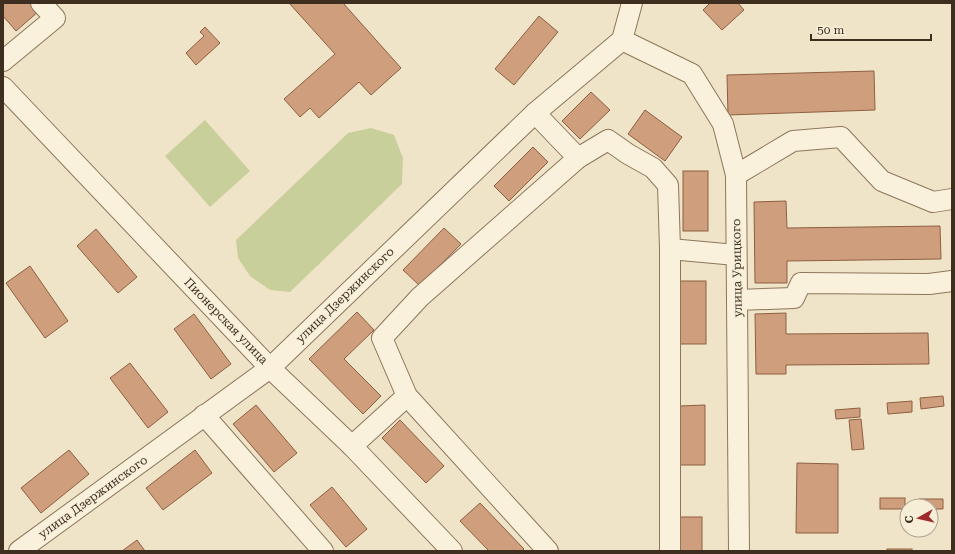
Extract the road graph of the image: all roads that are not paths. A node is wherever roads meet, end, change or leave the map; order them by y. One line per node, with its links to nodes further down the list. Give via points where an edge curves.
1 (42, 3): 4 (street, via 55,18)
2 (632, 3): 3 (street)
3 (622, 40): 6 (street, улица Дзержинского); 8 (street, улица Урицкого, via 692,74 723,124)
4 (3, 62)
5 (3, 87): 14 (street, Пионерская улица)
6 (535, 113): 7 (street); 14 (street, улица Дзержинского)
7 (578, 158): 10 (street, via 608,140 653,168 668,184); 15 (street, via 420,297 382,338)
8 (736, 175): 9 (street, via 793,141 841,137 882,181 933,202); 11 (street, улица Урицкого)
9 (952, 199)
10 (670, 249): 11 (street); 22 (street)
11 (736, 255): 13 (street, улица Урицкого)
12 (952, 281): 13 (street, via 929,284 801,282 794,298)
13 (737, 300): 23 (street, улица Урицкого)
14 (270, 368): 16 (street, улица Дзержинского); 17 (street, Пионерская улица)
15 (408, 396): 17 (street); 21 (street)
16 (204, 415): 18 (street, улица Дзержинского); 19 (street)
17 (352, 446): 20 (street, Пионерская улица)
18 (20, 551)
19 (323, 551)
20 (452, 551)
21 (548, 551)
22 (670, 551)
23 (739, 551)

